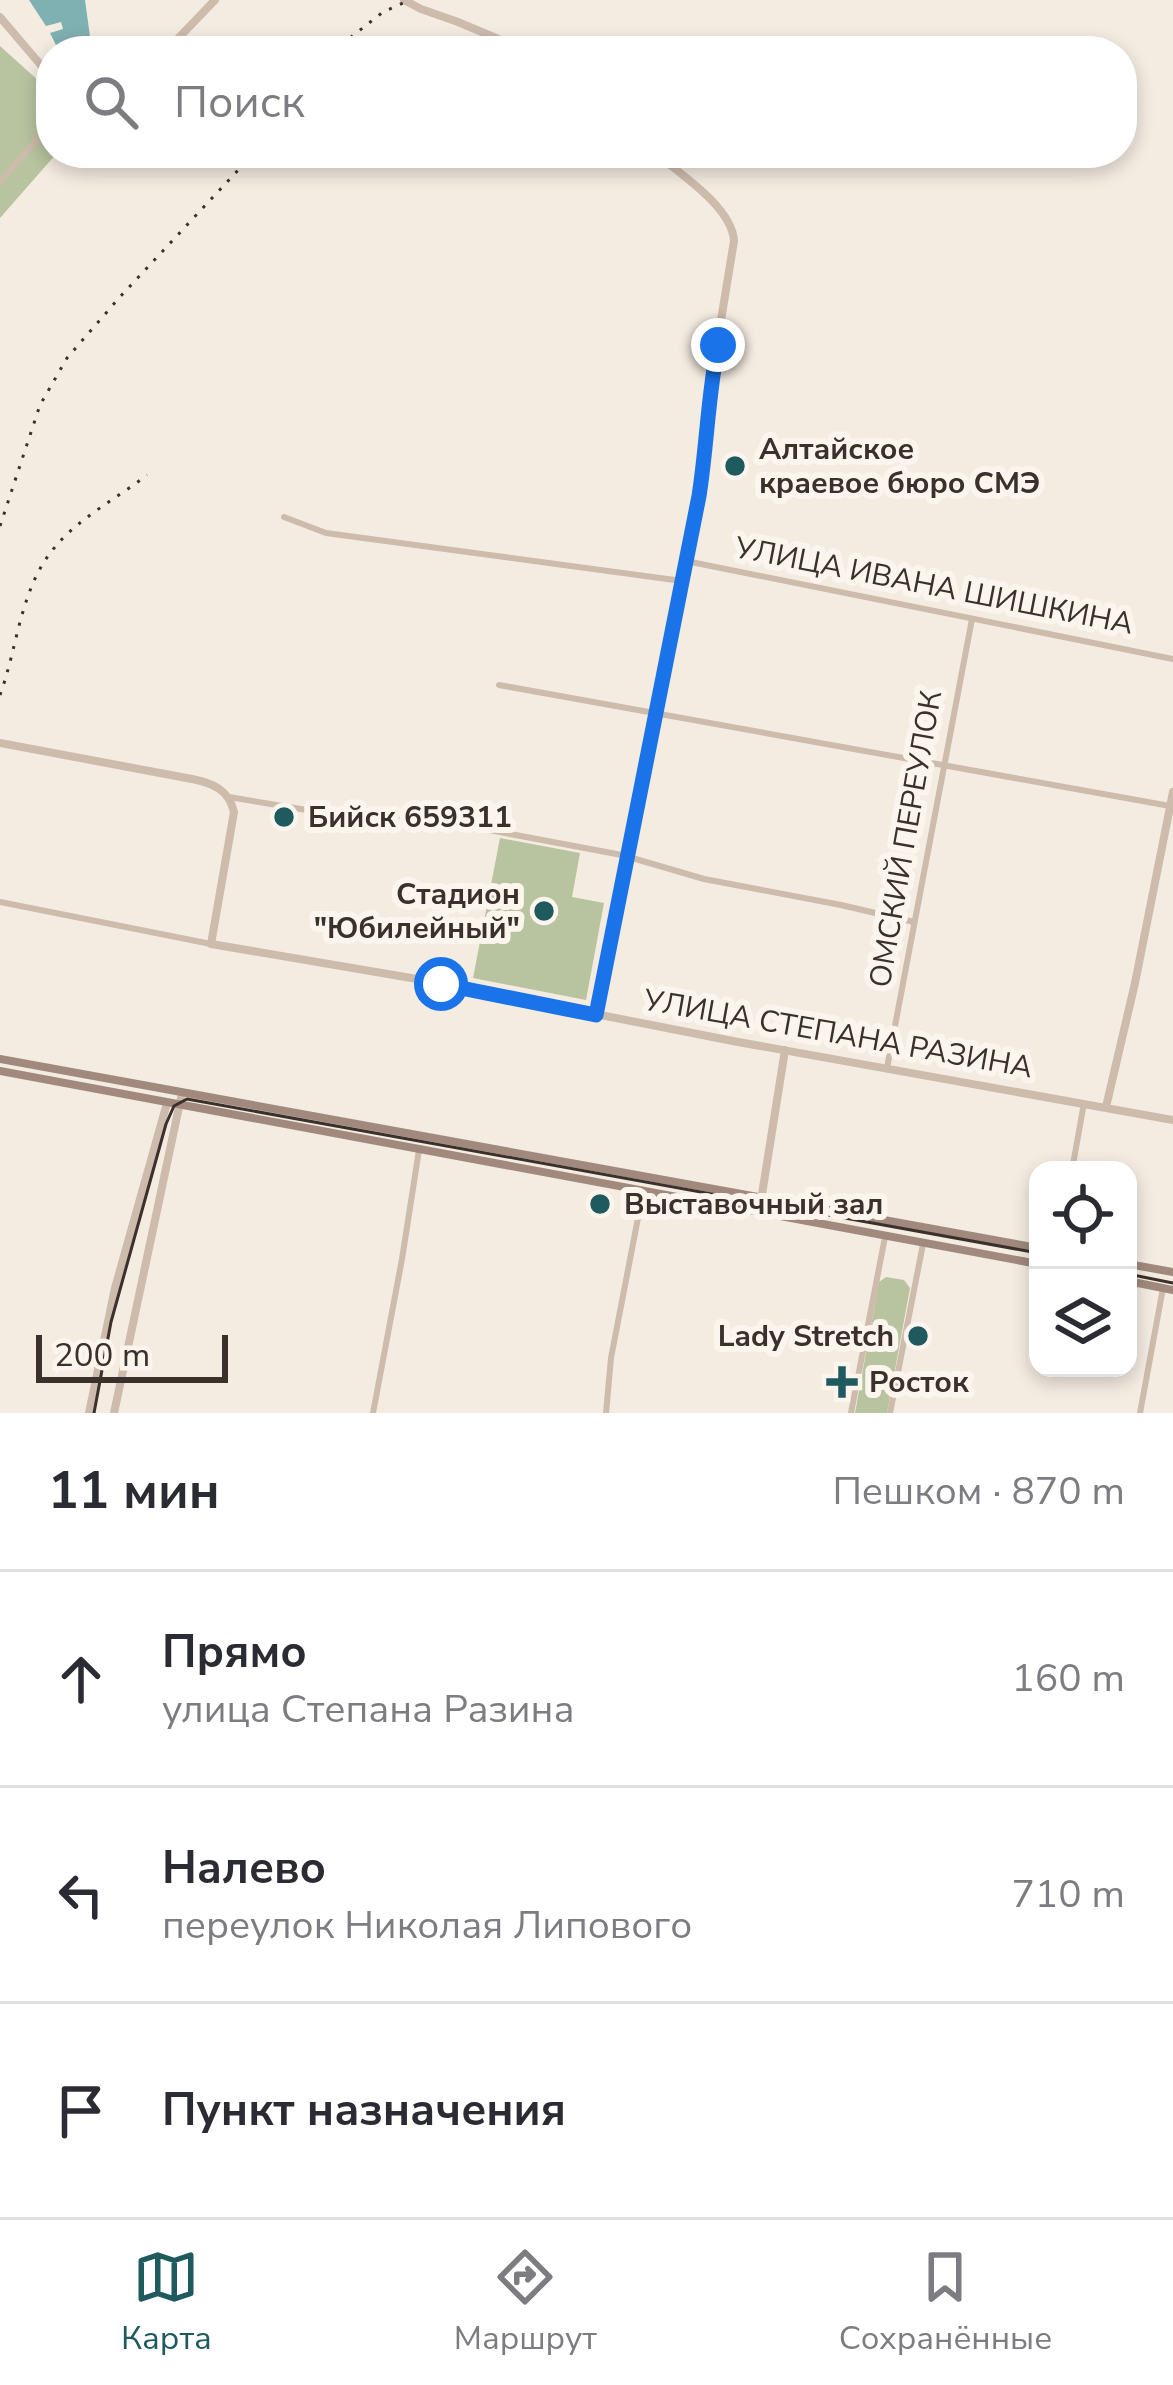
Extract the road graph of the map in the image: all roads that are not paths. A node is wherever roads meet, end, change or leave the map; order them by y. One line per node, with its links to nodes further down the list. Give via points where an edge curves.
1 (215, 0): 4 (street)
2 (404, 0): 5 (street)
3 (0, 16): 6 (street)
4 (180, 36)
5 (489, 36)
6 (36, 59)
7 (36, 140): 9 (street)
8 (672, 168): 11 (street, via 720,209 734,235)
9 (0, 182)
10 (284, 517): 12 (street, via 326,533)
11 (686, 561): 12 (street); 13 (street, УЛИЦА ИВАНА ШИШКИНА)
12 (682, 581): 16 (street)
13 (972, 619): 14 (street, УЛИЦА ИВАНА ШИШКИНА); 18 (street, ОМСКИЙ ПЕРЕУЛОК)
14 (1173, 658)
15 (499, 685): 16 (street)
16 (656, 714): 18 (street); 21 (street)
17 (0, 743): 19 (street, via 202,781)
18 (944, 766): 20 (street); 23 (street, ОМСКИЙ ПЕРЕУЛОК)
19 (229, 797): 21 (street, via 325,813 352,808); 24 (street, via 234,812)
20 (1172, 800): 36 (street)
21 (629, 858): 23 (street); 25 (street)
22 (0, 902): 24 (street, УЛИЦА СТЕПАНА РАЗИНА)
23 (914, 922): 28 (street, ОМСКИЙ ПЕРЕУЛОК)
24 (211, 944): 25 (street, УЛИЦА СТЕПАНА РАЗИНА)
25 (596, 1015): 26 (street, УЛИЦА СТЕПАНА РАЗИНА)
26 (785, 1050): 28 (street, УЛИЦА СТЕПАНА РАЗИНА); 42 (street)
27 (0, 1058): 30 (main road)
28 (887, 1068): 34 (street, УЛИЦА СТЕПАНА РАЗИНА)
29 (0, 1071): 31 (main road)
30 (80, 1073): 31 (main road); 32 (main road)
31 (77, 1086): 33 (main road)
32 (182, 1093): 35 (street); 40 (main road)
33 (167, 1103): 35 (main road); 52 (street)
34 (1084, 1103): 36 (street, УЛИЦА СТЕПАНА РАЗИНА); 39 (street)
35 (180, 1105): 38 (main road); 53 (street)
36 (1106, 1107): 37 (street, УЛИЦА СТЕПАНА РАЗИНА)
37 (1173, 1120)
38 (419, 1150): 41 (main road); 54 (street)
39 (1074, 1161)
40 (644, 1176): 41 (main road); 42 (main road)
41 (643, 1192): 43 (main road); 55 (street)
42 (761, 1197): 43 (street); 46 (main road)
43 (759, 1213): 44 (main road)
44 (885, 1237): 45 (main road); 56 (street)
45 (922, 1244): 47 (main road); 57 (street)
46 (1029, 1246)
47 (1029, 1262)
48 (1137, 1266): 49 (main road)
49 (1169, 1272): 51 (main road)
50 (1137, 1283): 51 (main road)
51 (1168, 1289): 58 (street)
52 (88, 1413)
53 (114, 1413)
54 (373, 1413)
55 (606, 1413)
56 (850, 1413)
57 (890, 1413)
58 (1139, 1413)

